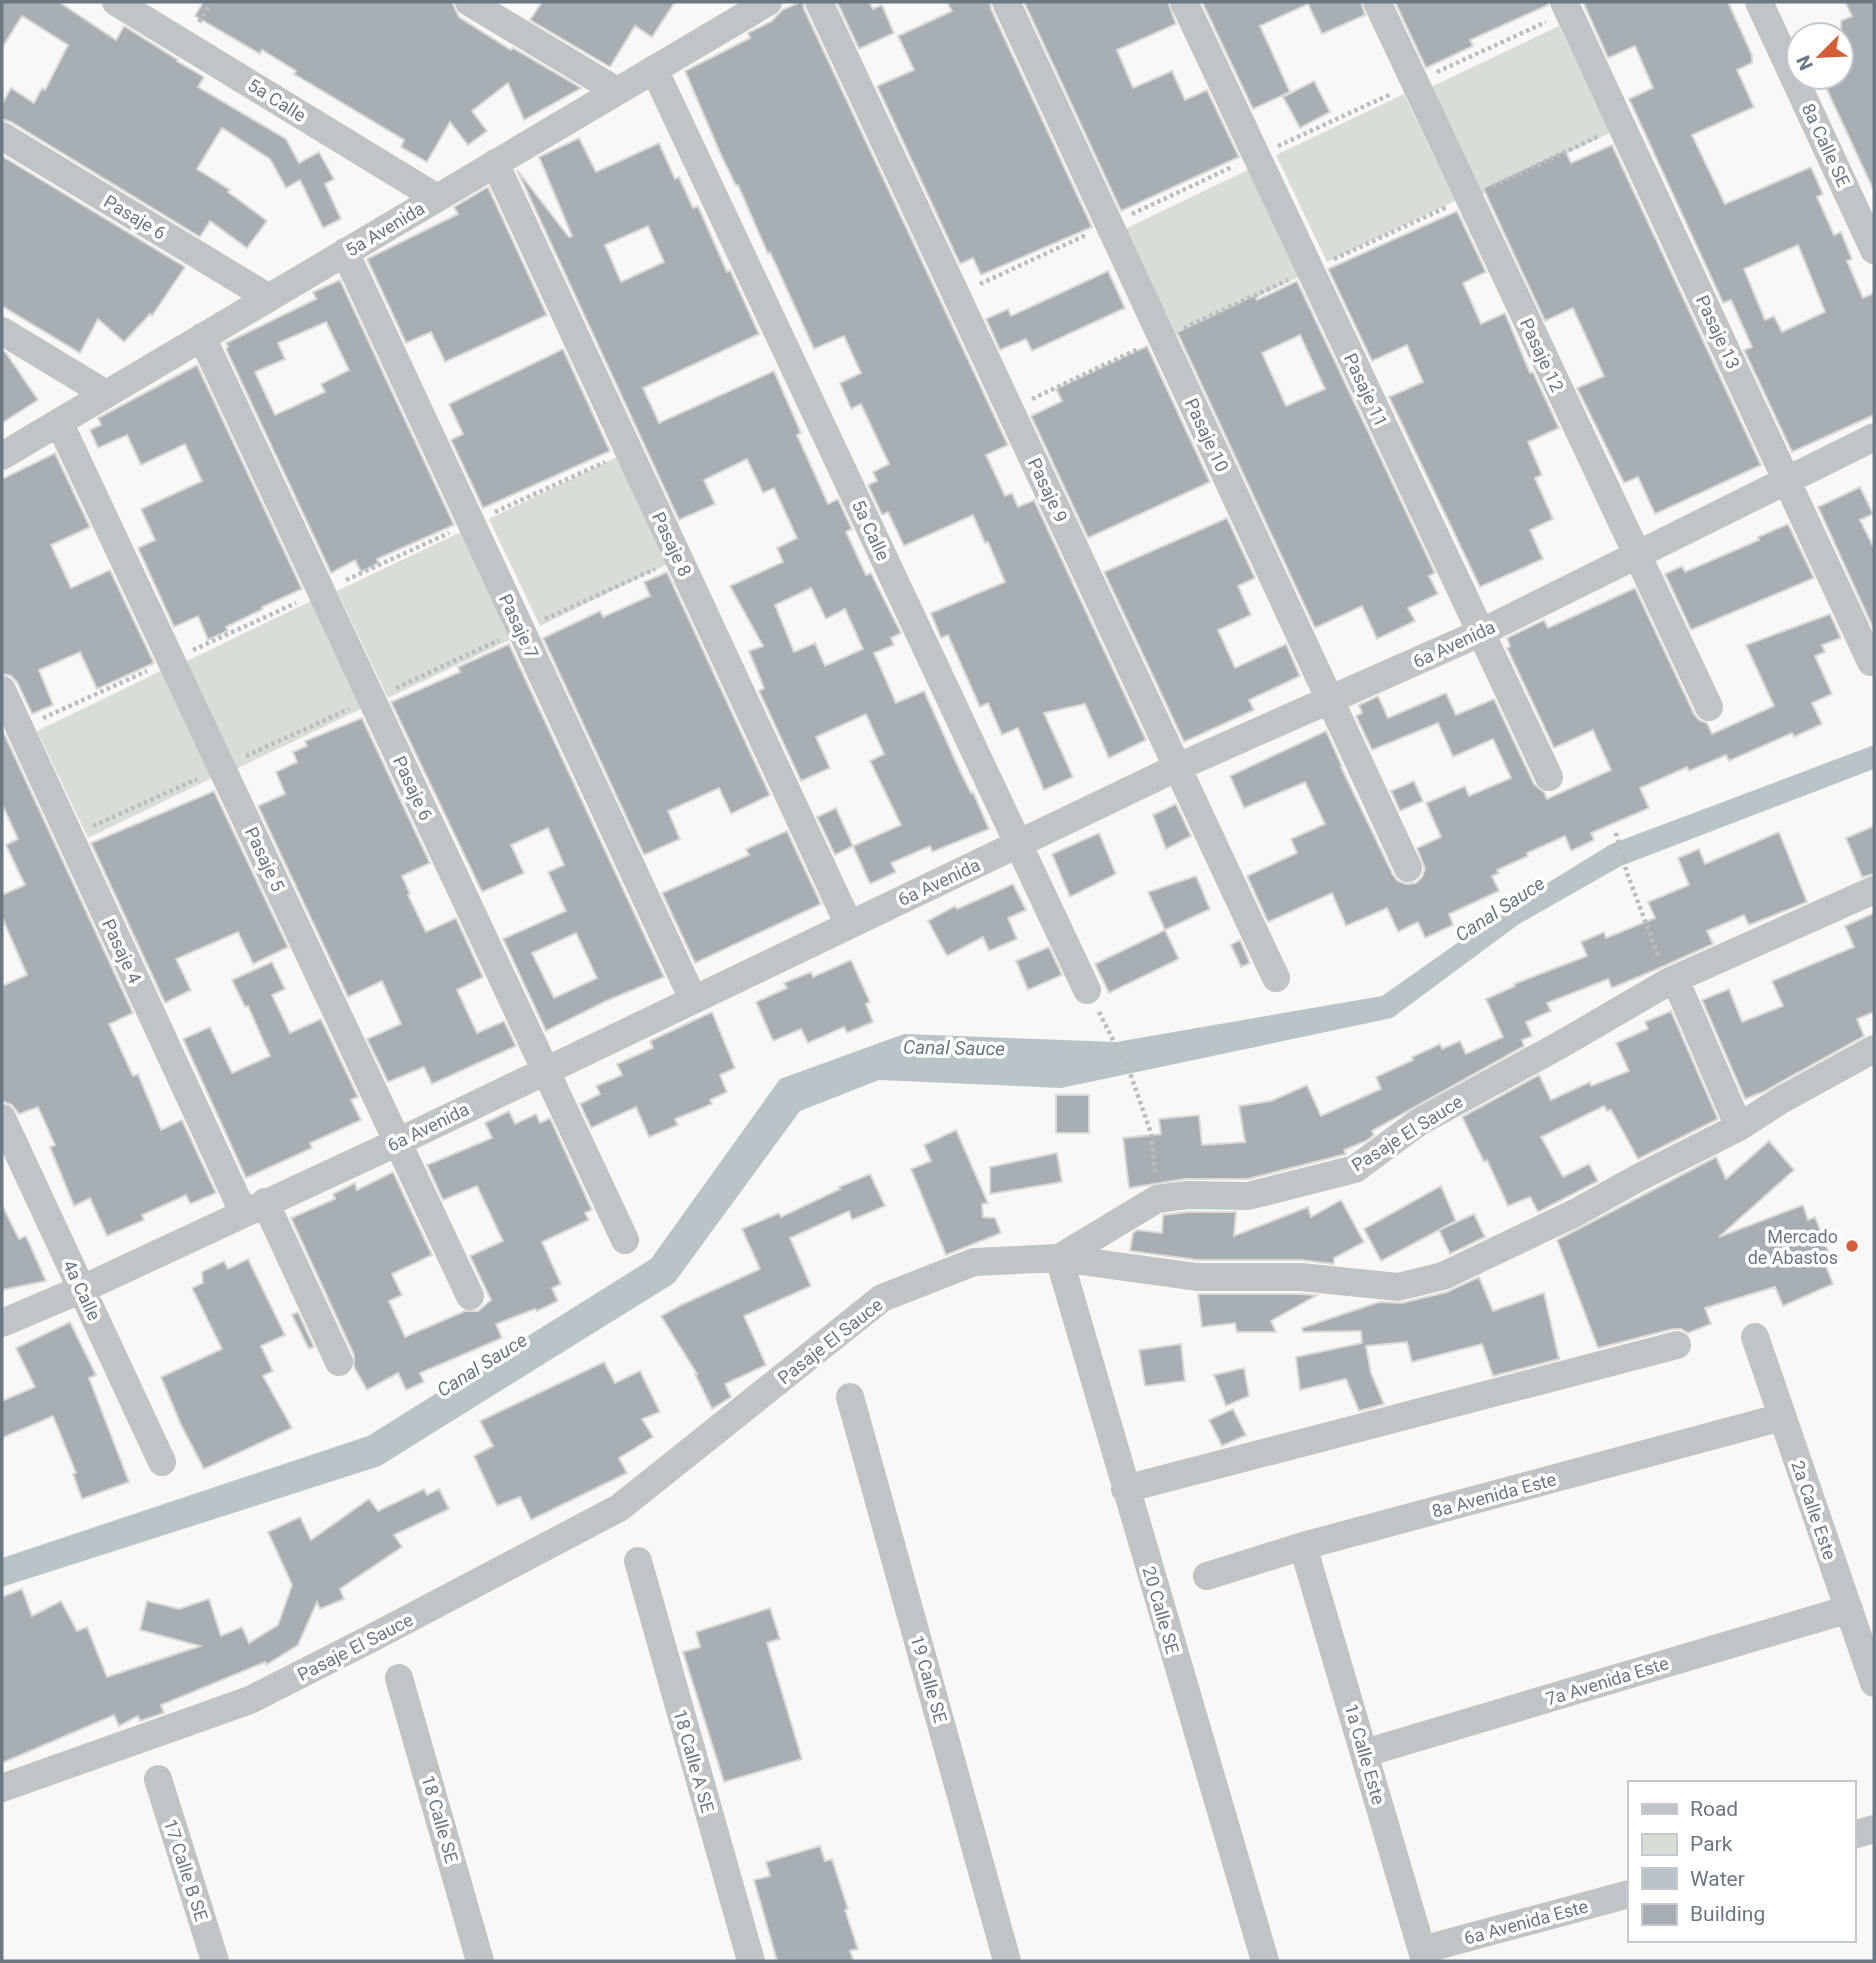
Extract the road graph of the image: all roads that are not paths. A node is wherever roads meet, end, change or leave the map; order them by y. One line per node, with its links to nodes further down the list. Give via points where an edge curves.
1 (117, 2): 14 (street, 5a Calle)
2 (469, 2): 11 (street)
3 (768, 2): 10 (street, 5a Avenida)
4 (819, 2): 31 (street, Pasaje 9)
5 (1006, 2): 29 (street, Pasaje 10)
6 (1184, 2): 26 (street, Pasaje 11)
7 (1377, 2): 25 (street, Pasaje 12)
8 (1564, 2): 24 (street, Pasaje 13)
9 (1759, 2): 15 (street, 8a Calle SE)
10 (654, 69): 11 (street, 5a Avenida); 33 (street, 5a Calle)
11 (617, 91): 13 (street, 5a Avenida)
12 (2, 136): 17 (street, Pasaje 6)
13 (495, 163): 14 (street, 5a Avenida); 36 (street, Pasaje 8)
14 (437, 198): 16 (street, 5a Avenida)
15 (1874, 250)
16 (345, 252): 17 (street, 5a Avenida); 40 (street, Pasaje 7)
17 (268, 298): 19 (street, 5a Avenida)
18 (2, 331): 20 (street)
19 (202, 337): 20 (street, 5a Avenida); 42 (street, Pasaje 6)
20 (106, 394): 21 (street, 5a Avenida)
21 (59, 422): 23 (street, 5a Avenida); 45 (street, Pasaje 5)
22 (1874, 437): 24 (street, 6a Avenida)
23 (2, 456)
24 (1787, 482): 25 (street, 6a Avenida); 27 (street, Pasaje 13)
25 (1636, 555): 26 (street, 6a Avenida); 30 (street, Pasaje 12)
26 (1480, 633): 29 (street, 6a Avenida); 32 (street, Pasaje 11)
27 (1871, 662)
28 (2, 690): 46 (street, Pasaje 4)
29 (1331, 701): 31 (street, 6a Avenida); 34 (street, Pasaje 10)
30 (1709, 707)
31 (1178, 767): 33 (street, 6a Avenida); 37 (street, Pasaje 9)
32 (1549, 777)
33 (1019, 845): 36 (street, 6a Avenida); 39 (street, 5a Calle)
34 (1408, 867)
35 (1874, 890): 38 (street, Pasaje El Sauce)
36 (849, 925): 40 (street, 6a Avenida)
37 (1276, 978)
38 (1672, 981): 44 (street); 48 (street, Pasaje El Sauce, via 1419,1122 1355,1169 1248,1196 1157,1199)
39 (1087, 990)
40 (693, 999): 42 (street, 6a Avenida)
41 (1874, 1049): 44 (street)
42 (545, 1070): 45 (street, 6a Avenida); 47 (street, Pasaje 6)
43 (2, 1118): 49 (street, 4a Calle)
44 (1739, 1128): 48 (street, via 1443,1276 1398,1287 1301,1277 1197,1277)
45 (398, 1142): 46 (street, 6a Avenida); 50 (street, Pasaje 5)
46 (254, 1207): 49 (street, 6a Avenida); 54 (street, Pasaje 4)
47 (625, 1240)
48 (1059, 1258): 58 (street, 20 Calle SE); 67 (street, Pasaje El Sauce, via 974,1262 882,1298 619,1508 250,1700)
49 (82, 1289): 51 (street, 6a Avenida); 57 (street, 4a Calle)
50 (470, 1296)
51 (2, 1323)
52 (1755, 1337): 56 (street, 2a Calle Este)
53 (1678, 1345): 58 (street)
54 (339, 1362)
55 (850, 1397): 75 (street, 19 Calle SE)
56 (1782, 1417): 59 (street, 8a Avenida Este); 62 (street, 2a Calle Este)
57 (162, 1462)
58 (1125, 1489): 76 (street, 20 Calle SE)
59 (1303, 1546): 61 (street, 8a Avenida Este); 65 (street, 1a Calle Este)
60 (638, 1561): 74 (street, 18 Calle A SE)
61 (1207, 1576)
62 (1849, 1609): 64 (street, 2a Calle Este); 65 (street, 7a Avenida Este)
63 (399, 1678): 73 (street, 18 Calle SE)
64 (1874, 1683)
65 (1365, 1753): 71 (street, 1a Calle Este)
66 (158, 1779): 72 (street, 17 Calle B SE)
67 (2, 1788)
68 (1874, 1829): 69 (street)
69 (1855, 1834)
70 (1628, 1894): 71 (street, 6a Avenida Este)
71 (1424, 1955)
72 (215, 1961)
73 (481, 1961)
74 (751, 1961)
75 (1007, 1961)
76 (1265, 1961)

